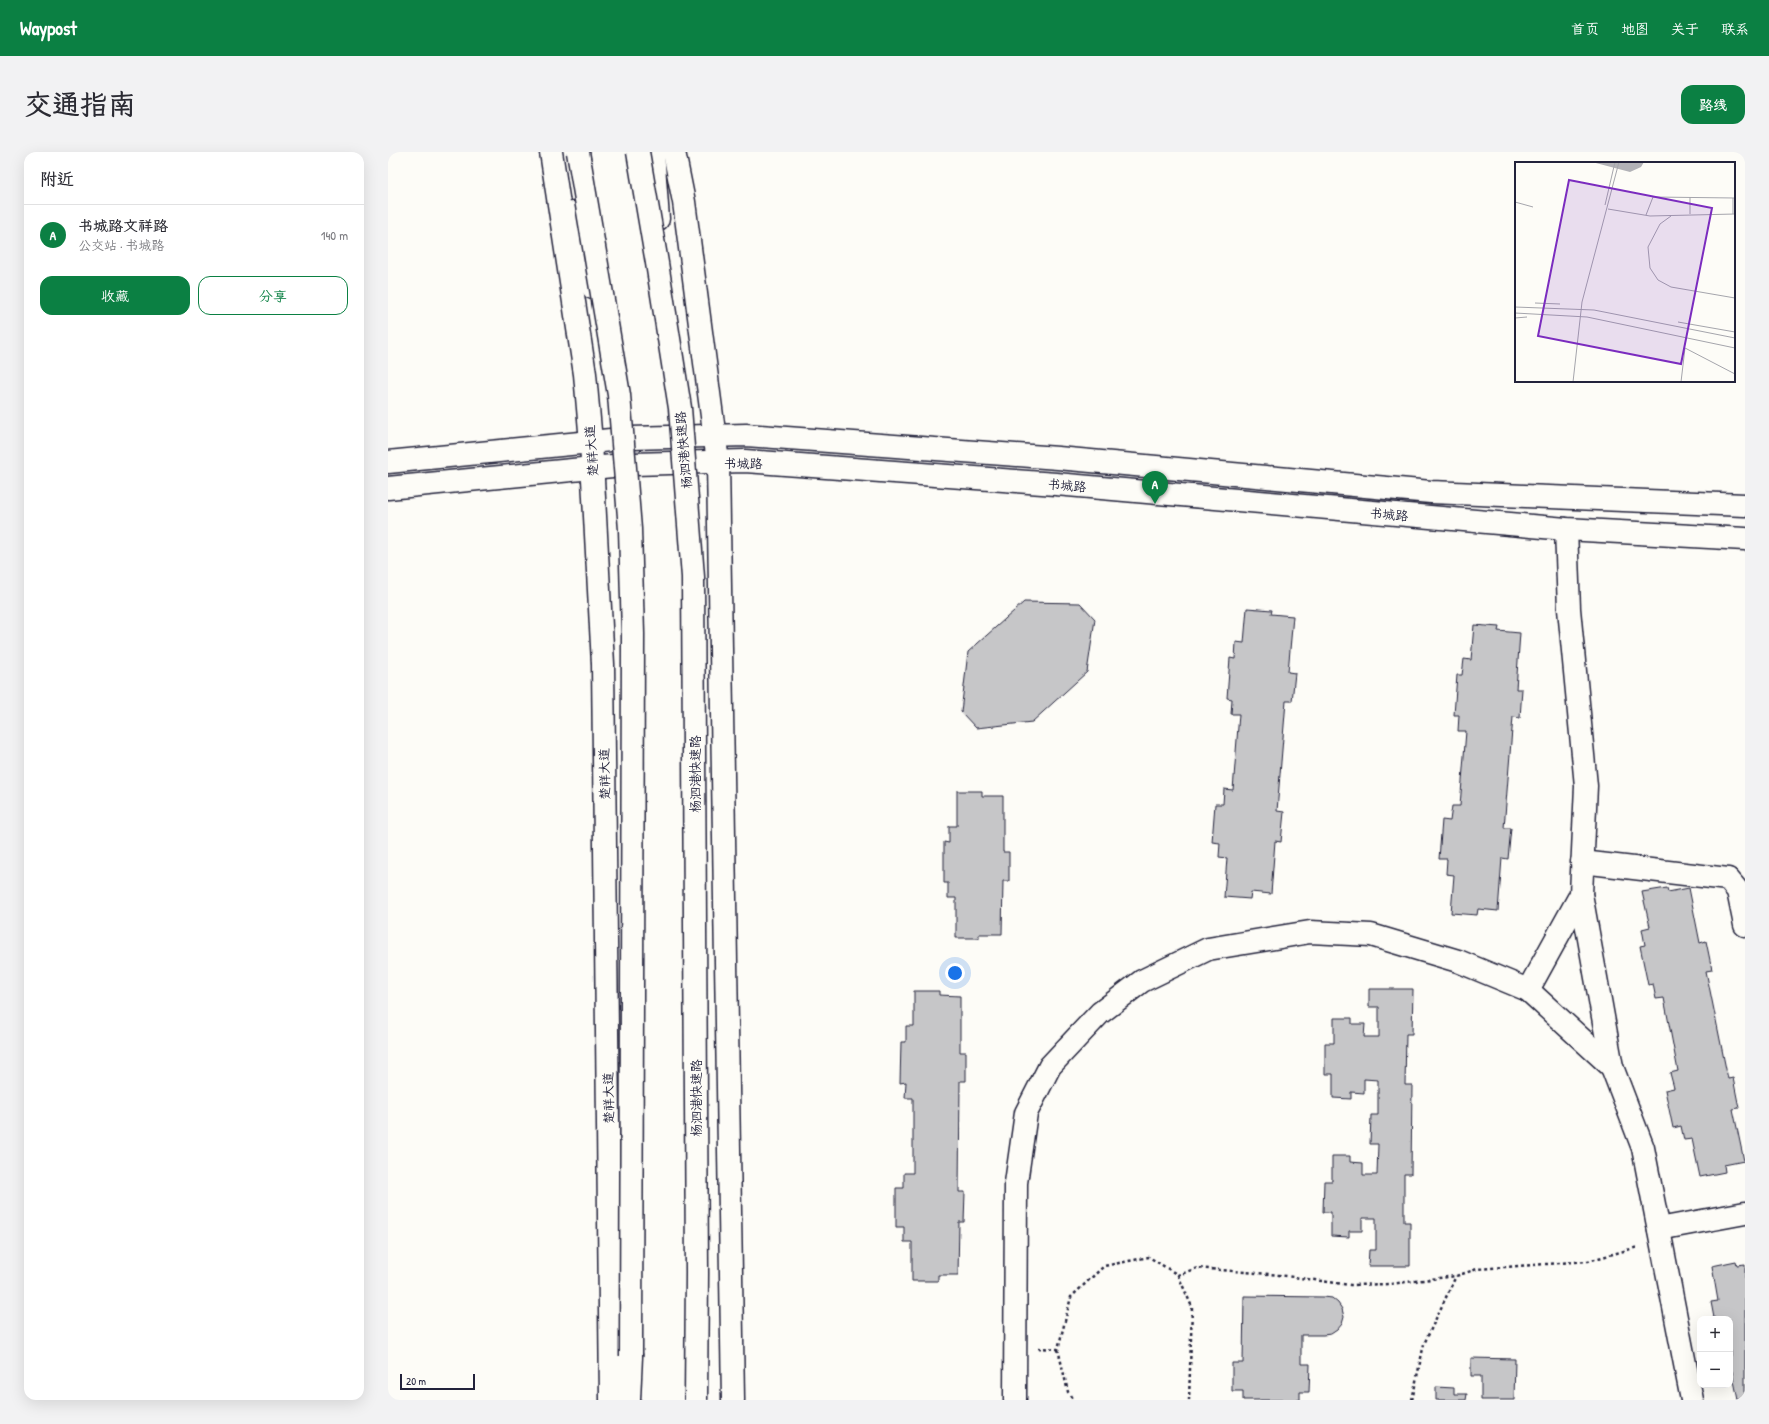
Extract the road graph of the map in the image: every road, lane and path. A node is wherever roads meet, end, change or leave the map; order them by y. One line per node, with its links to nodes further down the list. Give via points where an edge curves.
1 (551, 152): 10 (main road, 楚祥大道, via 585,374)
2 (557, 152): 8 (main road, bridge)
3 (578, 152): 8 (main road, bridge)
4 (638, 152): 7 (main road, 杨泗港快速路, bridge)
5 (653, 152): 7 (main road, bridge)
6 (674, 152): 9 (main road, via 685,210)
7 (663, 298): 25 (main road, 杨泗港快速路, bridge, via 680,408 693,577)
8 (616, 375): 31 (main road, bridge, via 630,529 632,626)
9 (714, 436): 10 (main road, 书城路, via 631,438); 12 (main road); 15 (main road, 书城路, via 746,435 1058,458 1432,492)
10 (591, 442): 11 (main road, 书城路); 13 (main road, 楚祥大道)
11 (388, 462)
12 (718, 462): 13 (main road, 书城路, via 633,464); 16 (main road, 书城路, via 753,462 1056,484); 34 (main road)
13 (592, 468): 14 (main road, 书城路); 30 (main road, 楚祥大道, via 603,664)
14 (388, 488)
15 (1745, 505)
16 (1566, 529): 17 (main road, 书城路); 18 (main road, via 1569,609 1586,786)
17 (1745, 539)
18 (1582, 862): 19 (main road); 20 (main road, via 1728,880 1738,891)
19 (1581, 894): 21 (main road); 22 (main road)
20 (1745, 924)
21 (1528, 990): 22 (main road); 28 (main road, via 1458,961 1371,935 1310,932 1208,949 1142,981 1100,1013 1050,1066 1026,1113 1016,1183)
22 (1612, 1067): 24 (main road, via 1643,1148)
23 (1745, 1213): 24 (main road)
24 (1660, 1235): 27 (path, via 1588,1261 1477,1269); 39 (main road)
25 (697, 1273): 32 (main road, 杨泗港快速路, bridge); 33 (main road, bridge)
26 (1178, 1275): 27 (path, via 1197,1268 1279,1275 1350,1285 1390,1284); 29 (path, via 1149,1257 1104,1266 1071,1297); 37 (path, via 1192,1307)
27 (1456, 1276): 38 (path, via 1424,1344)
28 (1015, 1348): 29 (path); 35 (main road)
29 (1058, 1349): 36 (path, via 1068,1392)
30 (611, 1400)
31 (629, 1400)
32 (696, 1400)
33 (707, 1400)
34 (733, 1400)
35 (1015, 1400)
36 (1073, 1400)
37 (1189, 1400)
38 (1412, 1400)
39 (1692, 1400)

